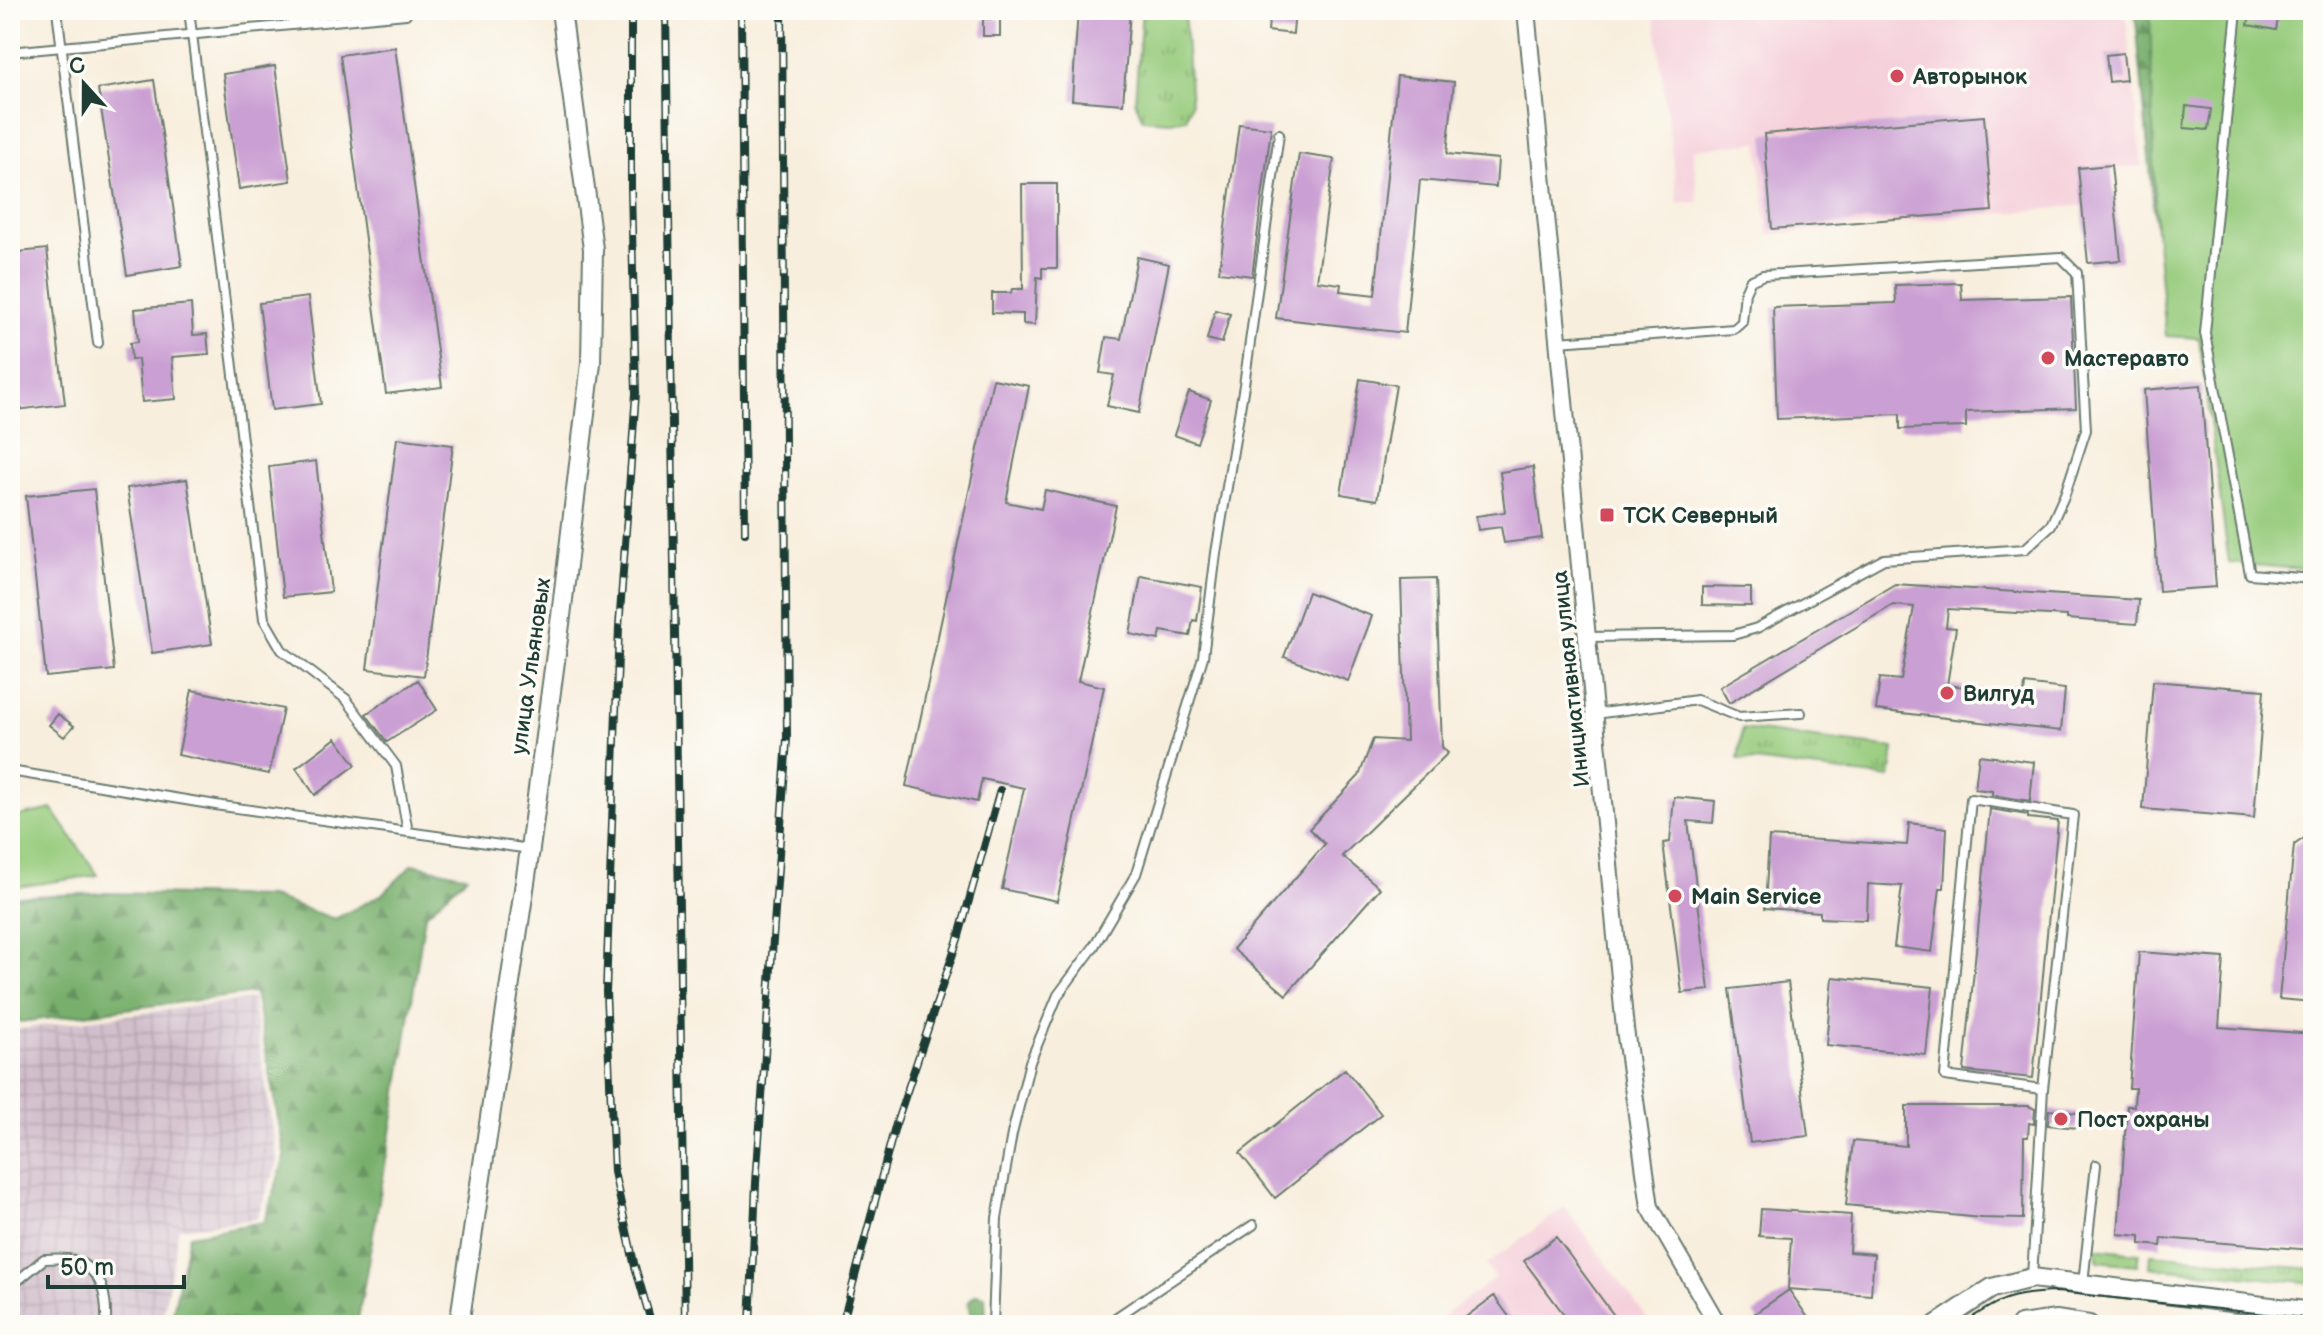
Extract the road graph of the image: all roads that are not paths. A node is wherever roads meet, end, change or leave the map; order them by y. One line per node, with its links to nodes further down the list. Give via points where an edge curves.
1 (57, 10): 8 (lane)
2 (189, 10): 7 (lane)
3 (561, 10): 19 (street, улица Ульяновых, via 593,249 591,363)
4 (1526, 10): 11 (street, Инициативная улица)
5 (2237, 10): 13 (lane, via 2205,333 2250,574)
6 (406, 14): 7 (lane)
7 (192, 33): 8 (lane); 18 (lane, via 264,619 282,650 346,699 396,766)
8 (62, 47): 9 (lane); 12 (lane)
9 (10, 52)
10 (1279, 134): 29 (lane, via 1203,657 1136,874 1058,995 1030,1062 997,1218)
11 (1558, 342): 14 (street, Инициативная улица); 14 (lane, via 1734,329 1742,322 1750,281 1763,275 2061,257 2077,273 2086,430 2051,525 2025,549 1884,559 1757,628 1733,635)
12 (98, 343)
13 (2313, 579)
14 (1588, 637): 16 (street, Инициативная улица)
15 (1801, 713): 16 (lane, via 1739,717 1697,700)
16 (1595, 714): 31 (street, Инициативная улица, via 1625,1029 1650,1207)
17 (10, 771): 18 (lane)
18 (408, 832): 19 (lane)
19 (530, 849): 28 (street, улица Ульяновых)
20 (2043, 1089): 20 (lane, via 2073,815 1971,799 1945,1076); 23 (lane)
21 (2096, 1165): 24 (lane)
22 (1253, 1225): 30 (lane)
23 (2032, 1278): 24 (street); 32 (street, via 1992,1288)
24 (2083, 1284): 26 (street)
25 (10, 1287): 27 (lane, via 44,1259 75,1260 98,1276 107,1301)
26 (2313, 1312)
27 (106, 1325)
28 (459, 1325)
29 (993, 1325)
30 (1105, 1325)
31 (1718, 1325)
32 (1936, 1325)
33 (2021, 1325): 34 (street, via 2056,1320)
34 (2089, 1325)

